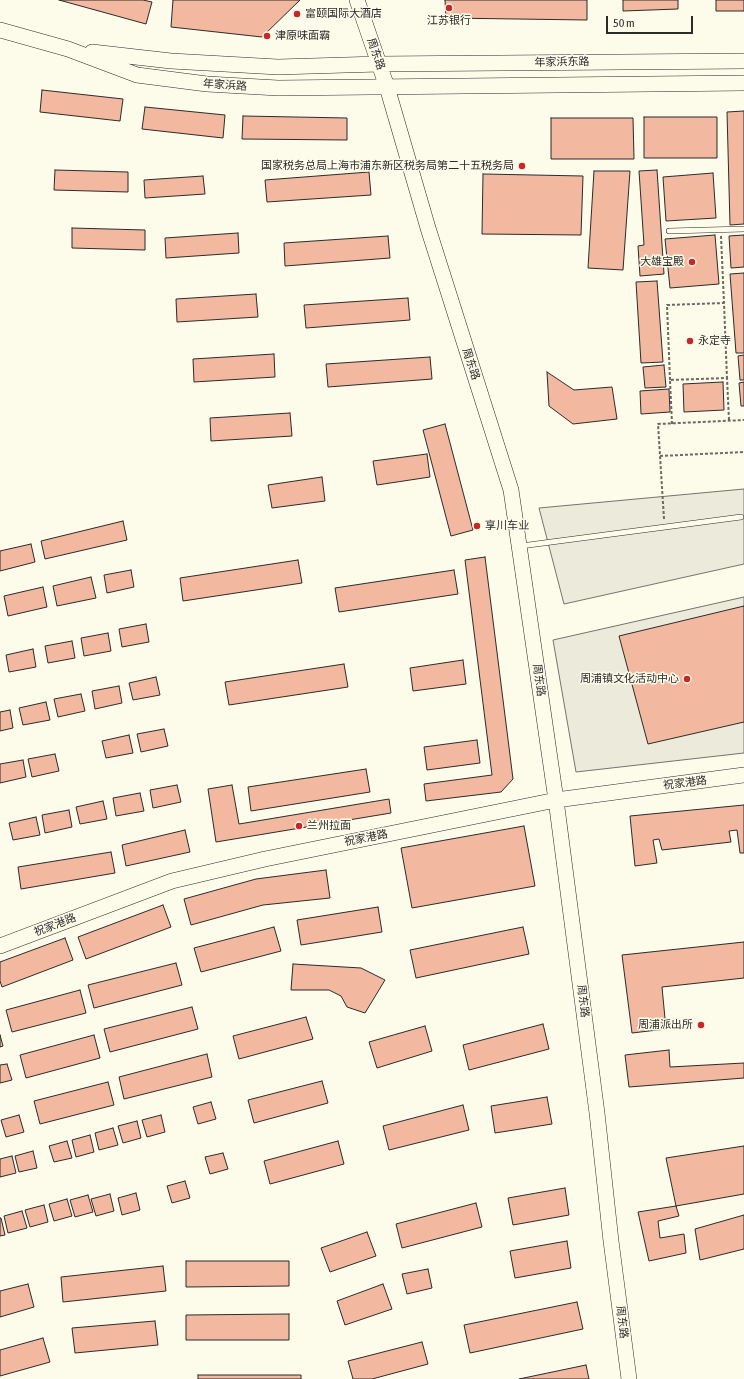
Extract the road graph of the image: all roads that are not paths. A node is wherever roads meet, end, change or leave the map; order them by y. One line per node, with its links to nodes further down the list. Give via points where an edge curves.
1 (357, 0): 5 (street, 周东路)
2 (0, 30): 3 (street, 年家浜路)
3 (68, 49): 5 (street, 年家浜路, via 172,62 278,67); 7 (street, 年家浜路, via 137,75 207,84 278,88)
4 (744, 61): 5 (street, 年家浜东路)
5 (379, 64): 7 (street, 周东路)
6 (744, 83): 7 (street, 年家浜东路)
7 (387, 87): 11 (street, 周东路, via 428,228 511,490)
8 (744, 229): 9 (lane)
9 (668, 231)
10 (741, 517): 11 (lane)
11 (520, 546): 13 (street, 周东路)
12 (744, 775): 13 (street, 祝家港路)
13 (556, 800): 14 (street, 祝家港路, via 265,859 172,882); 15 (street, 周东路)
14 (0, 946)
15 (629, 1379)

